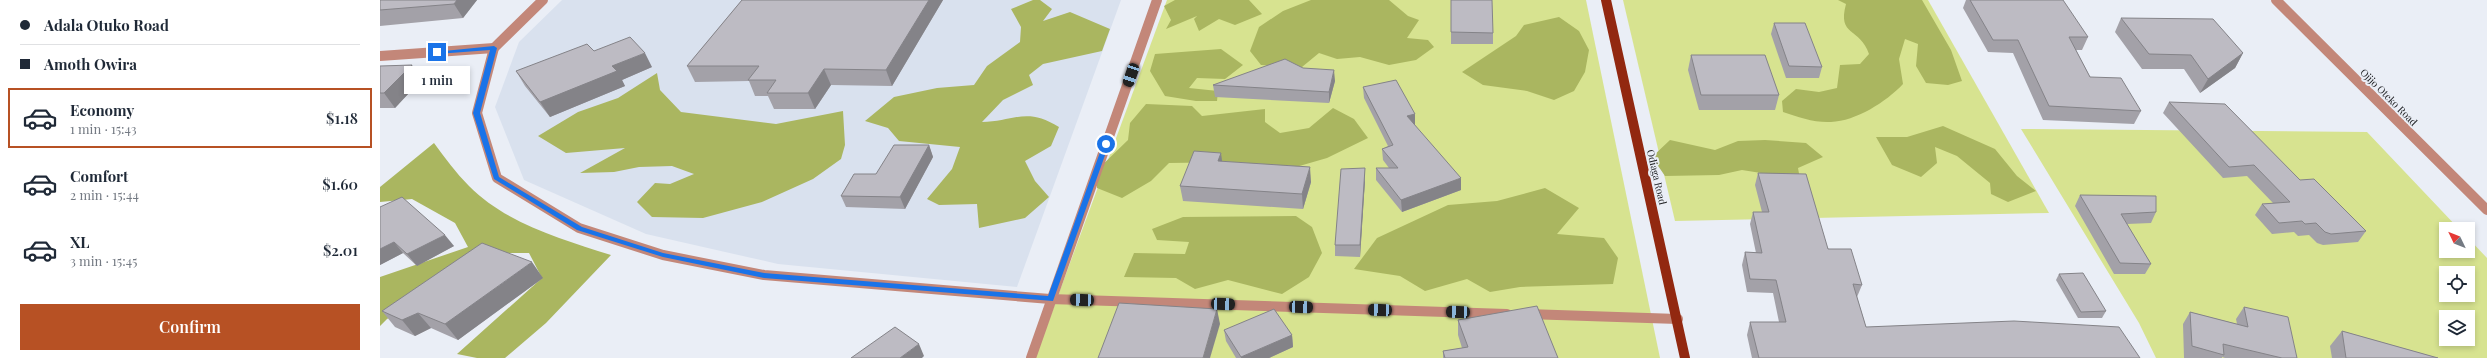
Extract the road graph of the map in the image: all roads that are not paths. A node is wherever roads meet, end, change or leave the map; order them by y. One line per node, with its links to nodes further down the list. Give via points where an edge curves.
1 (543, 0): 5 (street)
2 (1157, 0): 8 (street)
3 (1606, 0): 9 (main road, Odiaga Road)
4 (2276, 0): 7 (street, Ojijo Oteko Road)
5 (494, 48): 6 (street); 8 (street, via 476,113 497,178 579,228 663,255 764,276)
6 (380, 56)
7 (2487, 210)
8 (1050, 299): 9 (street); 10 (street)
9 (1678, 319): 11 (main road, Odiaga Road)
10 (1031, 358)
11 (1685, 358)

